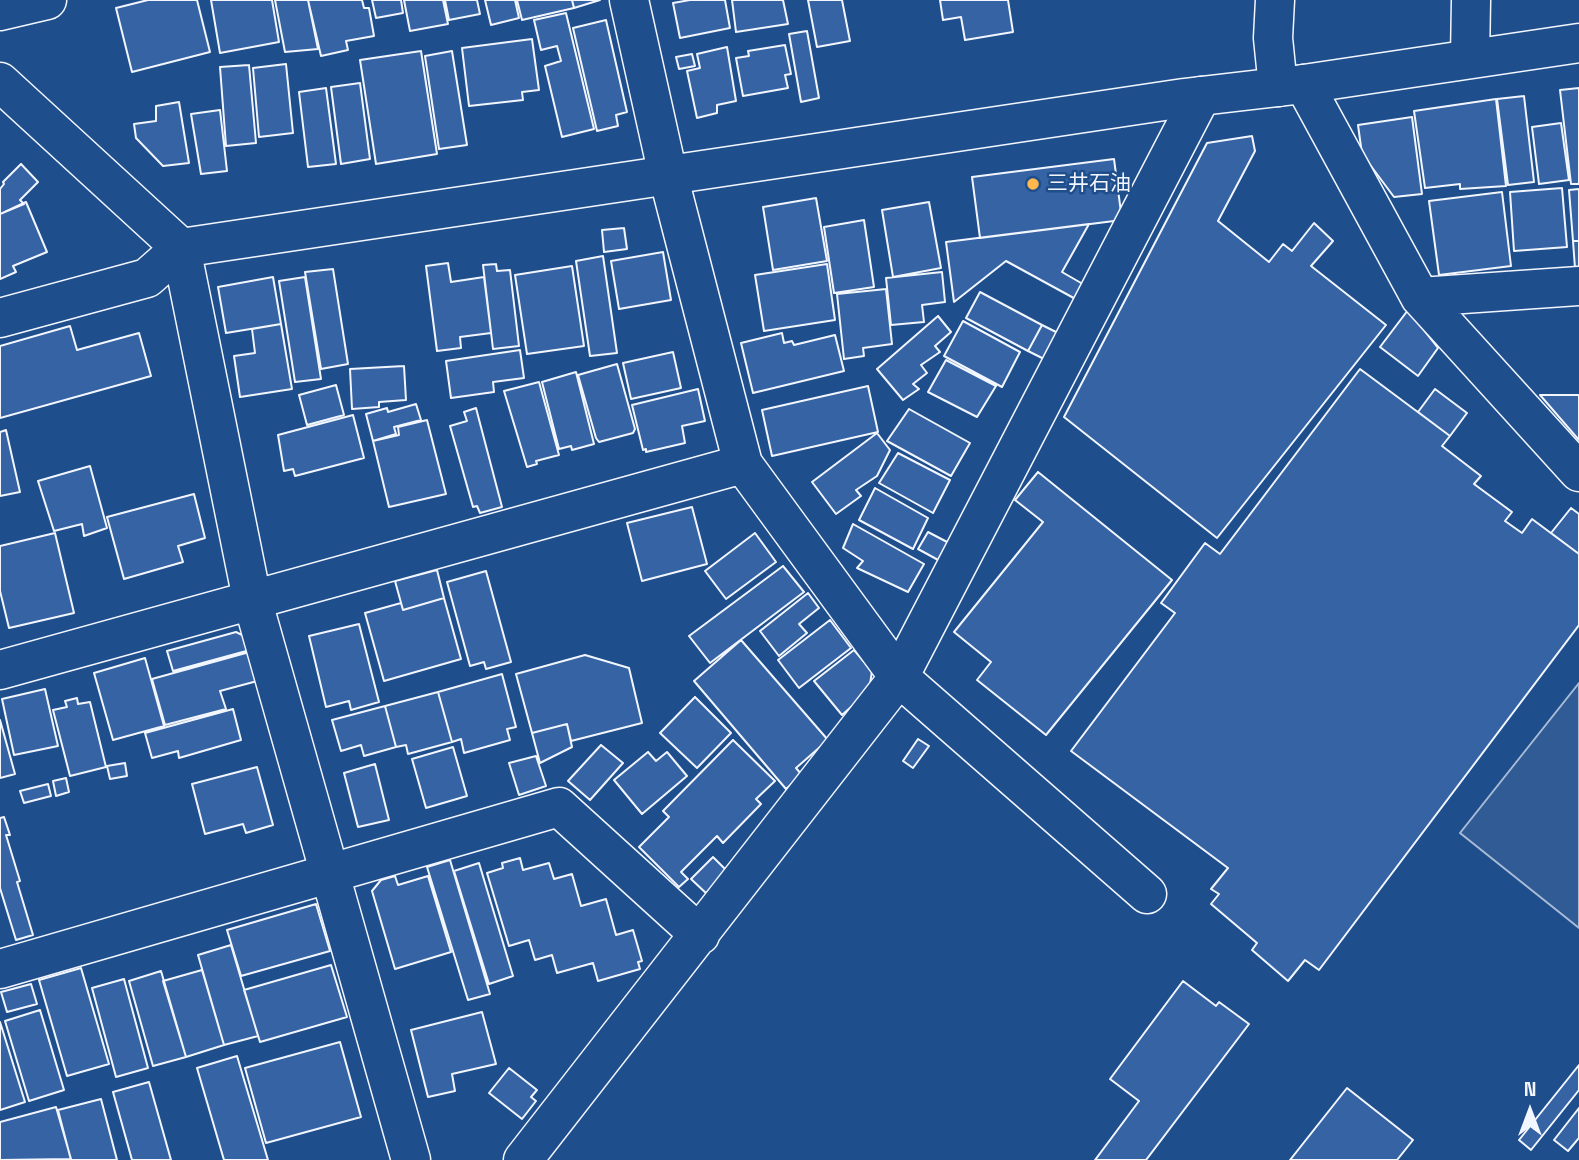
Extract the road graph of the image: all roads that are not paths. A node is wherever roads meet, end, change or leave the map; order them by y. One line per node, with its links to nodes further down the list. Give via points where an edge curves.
1 (47, 0): 5 (street)
2 (629, 0): 11 (street)
3 (1275, 0): 9 (street, via 1273,38)
4 (1471, 0): 7 (street)
5 (0, 11)
6 (1579, 43): 7 (street)
7 (1470, 58): 9 (street)
8 (0, 82): 12 (street)
9 (1291, 85): 10 (street); 14 (street)
10 (1201, 96): 11 (street); 20 (street)
11 (668, 175): 12 (street); 16 (street)
12 (181, 248): 15 (street, via 148,278); 18 (street)
13 (1579, 286): 14 (street)
14 (1420, 297): 17 (street)
15 (0, 318)
16 (743, 464): 18 (street); 20 (street)
17 (1579, 472)
18 (252, 600): 19 (street); 21 (street)
19 (0, 670)
20 (899, 677): 22 (street); 23 (street)
21 (329, 874): 23 (street, via 559,807); 24 (street); 25 (street)
22 (1147, 894)
23 (700, 935): 26 (street)
24 (0, 969)
25 (411, 1160)
26 (523, 1160)

